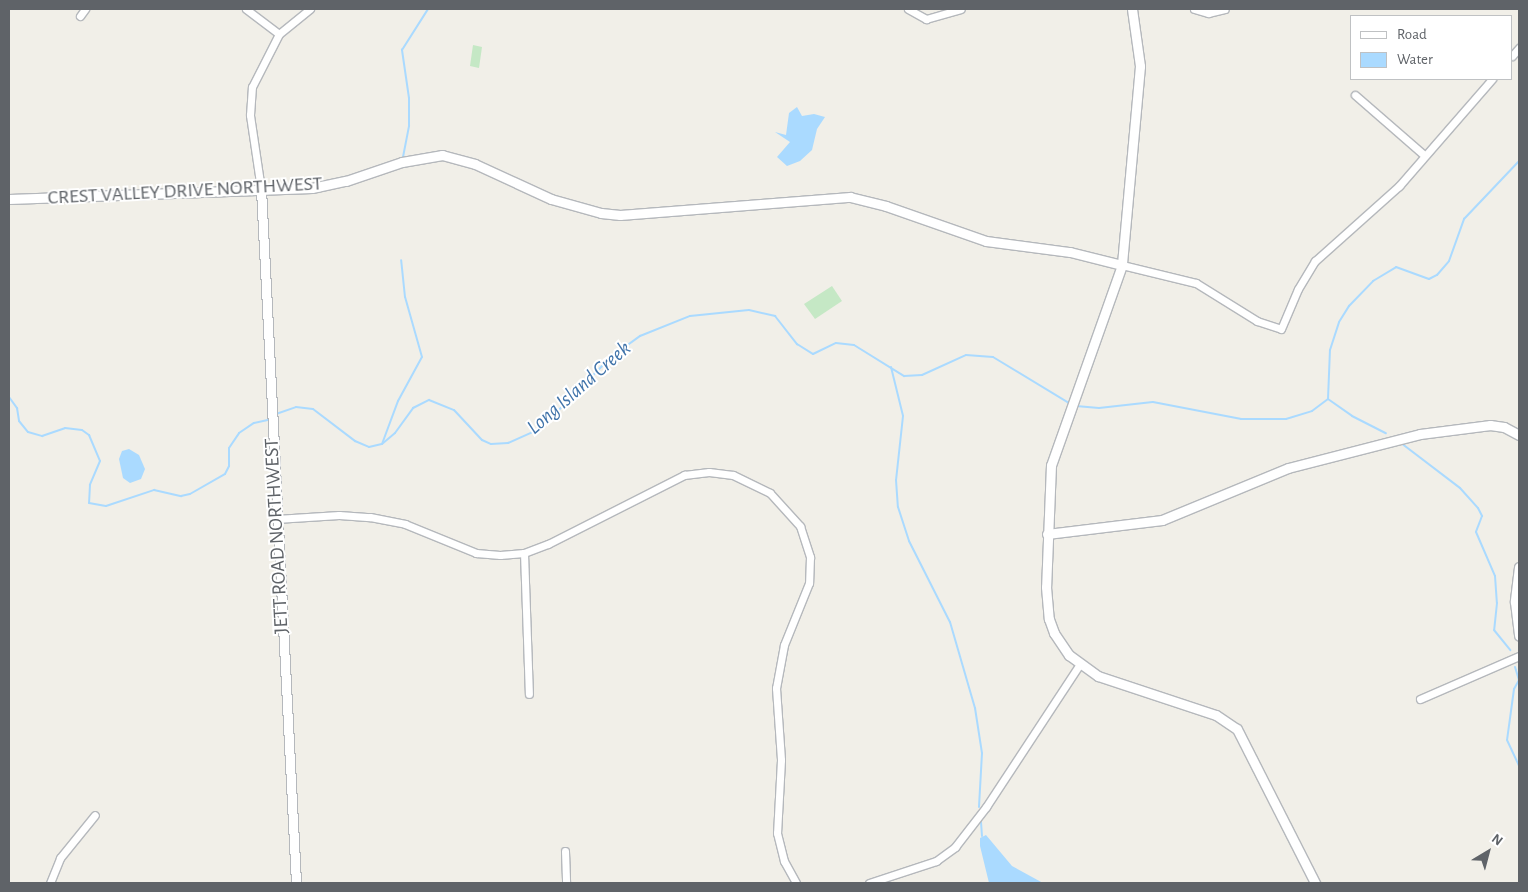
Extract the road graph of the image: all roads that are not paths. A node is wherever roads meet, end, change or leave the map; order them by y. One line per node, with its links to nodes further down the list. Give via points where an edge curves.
1 (84, 9): 9 (street)
2 (246, 9): 10 (street)
3 (310, 9): 10 (street)
4 (908, 9): 5 (street, via 926,19)
5 (961, 9)
6 (1132, 9): 16 (street, via 1140,66)
7 (1194, 9): 8 (street, via 1208,13)
8 (1225, 9)
9 (80, 16)
10 (279, 34): 14 (street, via 256,77 250,98)
11 (1491, 80): 13 (street)
12 (1355, 95): 13 (street)
13 (1424, 155): 16 (street, CREST VALLEY DRIVE NORTHWEST, via 1375,209 1315,261 1298,289 1281,329 1257,321 1196,283)
14 (261, 189): 15 (street, CREST VALLEY DRIVE NORTHWEST); 16 (street, CREST VALLEY DRIVE NORTHWEST, via 328,186 399,162 442,155 475,164 551,199 601,213 620,215 850,198 886,206 986,241 1070,252); 18 (street, JETT ROAD NORTHWEST)
15 (9, 200)
16 (1122, 265): 19 (street, via 1051,465)
17 (1519, 436): 19 (street, via 1504,427 1490,425 1420,434 1288,468 1162,520)
18 (276, 519): 20 (street, via 370,516 404,524 476,552); 30 (street, JETT ROAD NORTHWEST)
19 (1047, 534): 24 (street, via 1049,619 1061,645)
20 (524, 553): 25 (street); 32 (street, via 548,544 672,479 696,473 721,472 744,479 770,493 791,512 806,541 811,572 805,597 783,649 776,688 781,760 777,833 784,861)
21 (1519, 567): 22 (street, via 1515,608)
22 (1519, 636)
23 (1519, 656): 26 (street)
24 (1080, 664): 33 (street, via 986,807 955,847 936,861); 34 (street, via 1118,685 1216,715 1237,730)
25 (529, 694)
26 (1420, 699)
27 (95, 815): 29 (street, via 60,858)
28 (565, 851): 31 (street)
29 (50, 883)
30 (296, 883)
31 (566, 883)
32 (796, 883)
33 (870, 883)
34 (1315, 883)

